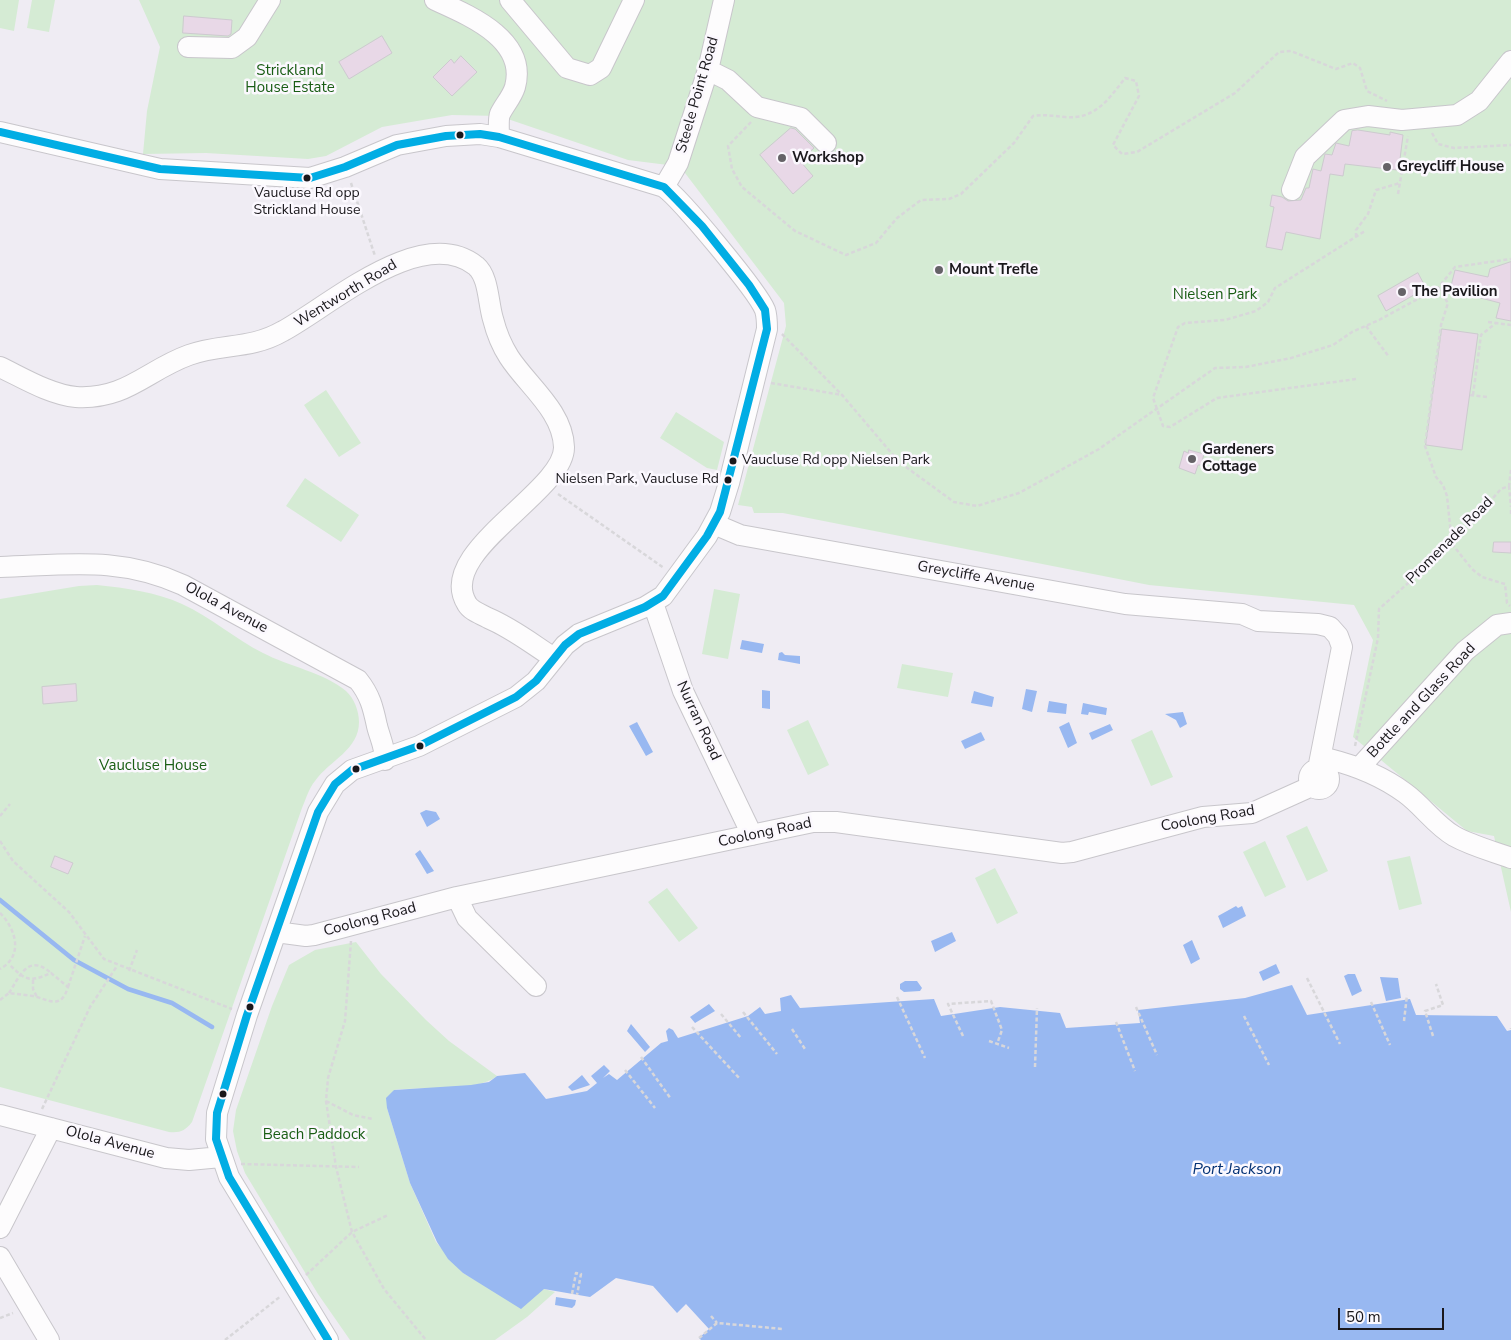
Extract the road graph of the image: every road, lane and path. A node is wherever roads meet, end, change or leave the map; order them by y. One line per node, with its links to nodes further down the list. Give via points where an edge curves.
1 (270, 0): 6 (street, via 247,37 232,48)
2 (435, 0): 13 (street, via 488,26 511,54 516,84 499,116)
3 (510, 0): 4 (street, via 567,68 590,75 601,68)
4 (634, 0)
5 (724, 0): 8 (street, Steele Point Road)
6 (188, 47)
7 (1511, 61): 11 (street, via 1479,101 1457,115)
8 (708, 70): 10 (street, via 728,80); 18 (street, Steele Point Road, via 678,164)
9 (1394, 104): 10 (path, via 1367,91 1360,68 1353,63 1336,69 1291,51 1279,52 1235,93 1137,152 1122,154 1113,145 1139,96 1136,80 1125,78 1102,107 1083,115 1066,117 1048,113 1033,116 1014,143 961,194 949,199 921,200 898,218 876,243 846,256 795,232 742,187 732,169 728,146 746,129)
10 (757, 107): 14 (street, via 801,118)
11 (1417, 124): 15 (path, via 1438,144 1454,148); 17 (path); 19 (street, via 1368,116 1344,120 1305,157)
12 (0, 132): 13 (street, via 160,169 310,178 346,168 397,145 419,140 465,135)
13 (498, 137): 18 (street)
14 (826, 142)
15 (1511, 145)
16 (350, 179): 24 (path)
17 (1400, 183): 20 (path); 22 (path, via 1376,190 1368,214 1356,230)
18 (664, 187): 43 (street, via 753,291 767,319 729,483)
19 (1292, 190)
20 (1398, 194)
21 (1365, 231): 22 (path)
22 (1356, 237): 37 (path, via 1275,288 1268,302 1256,311 1225,320 1185,323 1178,327 1153,398)
23 (1511, 258): 25 (path, via 1455,267)
24 (381, 272): 32 (street, Wentworth Road, via 282,332 256,344 192,353 119,392 74,397); 39 (street, Wentworth Road, via 407,259 425,255 464,258 478,268 484,279 493,320 508,355 546,403 558,426 564,446 563,456 559,466)
25 (1438, 288): 29 (path); 44 (path, via 1448,303 1441,325 1425,446 1447,496)
26 (1488, 322): 27 (path)
27 (1496, 323): 28 (path); 36 (path, via 1481,335 1472,395)
28 (1511, 325)
29 (1366, 326): 31 (path); 37 (path, via 1333,345 1291,358 1246,367 1215,368)
30 (781, 334): 35 (path)
31 (1389, 357)
32 (0, 367)
33 (1356, 379): 37 (path, via 1217,398 1170,427 1163,426)
34 (768, 382): 35 (path)
35 (843, 396): 37 (path, via 899,462 954,502 977,506 1019,493 1044,481 1099,450)
36 (1487, 397)
37 (1156, 410)
38 (1511, 470): 40 (path)
39 (543, 484): 46 (path); 51 (street, Wentworth Road, via 494,531 471,560 462,580 467,605)
40 (1509, 486): 41 (path); 44 (path, Promenade Road, via 1501,490)
41 (1511, 508): 42 (path)
42 (1511, 516)
43 (714, 524): 48 (street, via 678,577); 54 (street, Greycliffe Avenue, via 740,535 1126,604 1242,614 1256,610 1332,616 1348,630 1352,642)
44 (1452, 544): 47 (path, via 1472,569 1482,577 1505,584); 53 (path, Promenade Road, via 1379,609 1378,638)
45 (0, 567): 52 (street, Olola Avenue, via 116,565 159,574 183,585 358,680 374,706 377,727 385,746)
46 (668, 570)
47 (1509, 591): 49 (path)
48 (653, 603): 51 (street, via 588,630 565,645); 57 (street, Nurran Road, via 683,691)
49 (1507, 603)
50 (1511, 623): 53 (street, Bottle and Glass Road, via 1497,625 1464,651)
51 (554, 658): 52 (street, via 536,681 516,697)
52 (385, 760): 62 (street, via 352,770 335,784 325,798)
53 (1356, 766): 54 (street, Bottle and Glass Road); 59 (street, Bottle and Glass Road, via 1405,793 1432,820 1453,835)
54 (1321, 771): 57 (street, Coolong Road, via 1252,813 1203,817 1072,852 825,821)
55 (10, 804): 56 (path)
56 (0, 816)
57 (752, 836): 60 (street, Coolong Road)
58 (0, 841): 63 (path, via 13,861 69,912)
59 (1511, 858)
60 (457, 897): 62 (street, Coolong Road, via 314,935); 75 (street, via 467,918)
61 (0, 913): 66 (path, via 9,922 15,939 16,950)
62 (276, 932): 87 (street)
63 (85, 936): 67 (path, via 104,959); 76 (path)
64 (352, 946): 112 (path, via 345,1021 328,1078)
65 (137, 950): 69 (path)
66 (9, 964): 68 (path); 71 (path)
67 (117, 966): 69 (path); 116 (path, via 90,1007)
68 (0, 969)
69 (129, 970): 87 (path)
70 (51, 973): 71 (path, via 32,965); 73 (path); 76 (path)
71 (20, 976): 73 (path); 77 (path)
72 (1307, 978): 98 (path)
73 (33, 980): 79 (path, via 32,989)
74 (1436, 984): 94 (path, via 1443,1004 1424,1011)
75 (536, 986)
76 (68, 987): 79 (path, via 66,996 57,1002 46,1002)
77 (9, 993): 79 (path); 81 (path)
78 (1406, 995): 89 (path)
79 (36, 997)
80 (897, 997): 105 (path)
81 (0, 1000)
82 (1371, 1002): 99 (path)
83 (1136, 1007): 103 (path)
84 (1037, 1008): 107 (path)
85 (743, 1012): 102 (path)
86 (721, 1014): 95 (path)
87 (247, 1015): 117 (street, via 217,1113 216,1139)
88 (1244, 1016): 106 (path)
89 (1404, 1021)
90 (1116, 1022): 109 (path)
91 (692, 1027): 110 (path)
92 (792, 1029): 101 (path)
93 (964, 1036): 97 (path, via 948,1004 991,1001 1002,1030)
94 (1433, 1036)
95 (741, 1038)
96 (988, 1041): 97 (path)
97 (997, 1044): 100 (path)
98 (1340, 1044)
99 (1390, 1045)
100 (1009, 1048)
101 (805, 1049)
102 (776, 1054)
103 (1157, 1055)
104 (641, 1057): 111 (path)
105 (925, 1058)
106 (1269, 1065)
107 (1035, 1067)
108 (625, 1070): 113 (path)
109 (1135, 1071)
110 (740, 1079)
111 (671, 1099)
112 (326, 1101): 115 (path, via 353,1115); 118 (path)
113 (655, 1108)
114 (0, 1115): 116 (street, Olola Avenue)
115 (373, 1119)
116 (43, 1126): 117 (street, Olola Avenue, via 166,1158); 121 (street)
117 (228, 1160): 118 (path); 124 (street, via 229,1177)
118 (336, 1167): 119 (path); 122 (path)
119 (359, 1167)
120 (388, 1216): 122 (path)
121 (0, 1228)
122 (352, 1232): 124 (path); 134 (path, via 384,1290)
123 (0, 1257): 131 (street)
124 (294, 1287): 132 (path); 133 (street)
125 (572, 1294): 126 (path, via 576,1273 581,1274)
126 (577, 1295)
127 (711, 1316): 128 (path)
128 (717, 1323): 129 (path); 130 (path)
129 (783, 1329)
130 (699, 1338)
131 (49, 1340)
132 (225, 1340)
133 (328, 1340)
134 (426, 1340)

